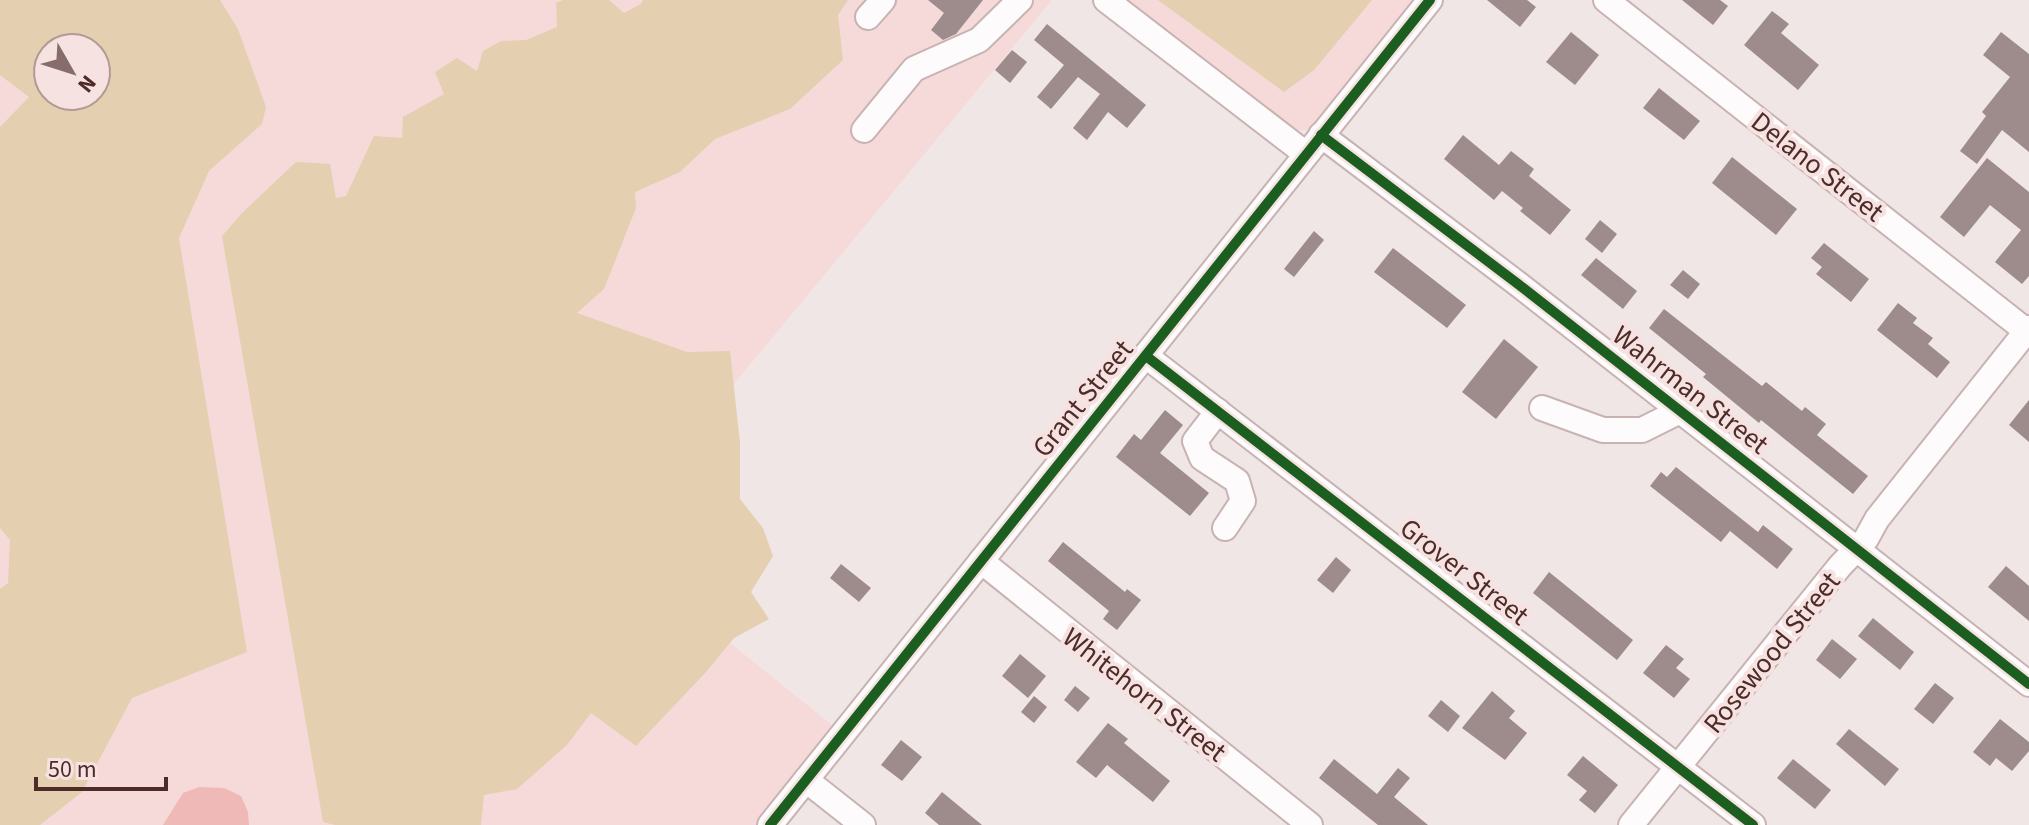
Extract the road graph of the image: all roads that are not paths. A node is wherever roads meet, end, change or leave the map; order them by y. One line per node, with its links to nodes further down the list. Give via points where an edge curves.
1 (1020, 0): 5 (street, via 979,40 914,69)
2 (1106, 0): 6 (street, Wahrman Street)
3 (1430, 0): 6 (street, Grant Street)
4 (1606, 0): 7 (street, Delano Street)
5 (864, 130)
6 (1313, 145): 8 (street, Grant Street); 11 (street, Wahrman Street)
7 (2028, 330): 13 (street, Rosewood Street)
8 (1146, 356): 10 (street, Grover Street); 14 (street, Grant Street)
9 (1542, 408): 11 (street, via 1603,430 1642,430)
10 (1218, 411): 12 (street, via 1195,441 1202,458 1237,481 1243,501); 16 (street, Grover Street)
11 (1680, 411): 13 (street, Wahrman Street)
12 (1225, 528)
13 (1857, 549): 15 (street, Wahrman Street); 16 (street, Rosewood Street)
14 (981, 561): 17 (street, Grant Street); 20 (street, Whitehorn Street)
15 (2029, 684)
16 (1678, 767): 21 (street, Rosewood Street); 22 (street, Grover Street)
17 (806, 780): 18 (street, Grant Street); 19 (street)
18 (770, 825)
19 (863, 825)
20 (1310, 825)
21 (1631, 825)
22 (1753, 825)

